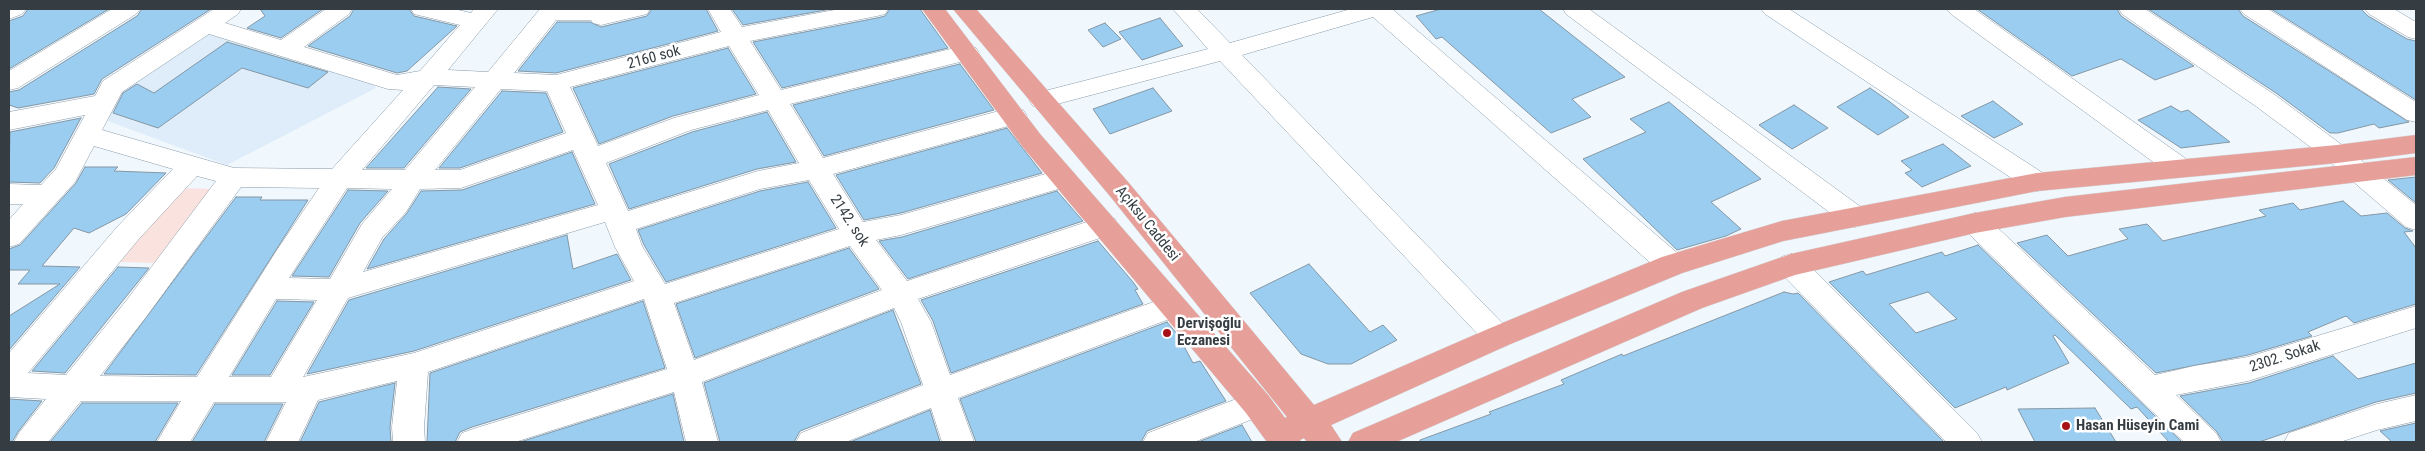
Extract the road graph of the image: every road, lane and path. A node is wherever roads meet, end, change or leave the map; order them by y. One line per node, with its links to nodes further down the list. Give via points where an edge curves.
1 (14, 9): 20 (street)
2 (128, 9): 30 (street)
3 (230, 9): 22 (street)
4 (341, 9): 25 (street)
5 (422, 9): 21 (street)
6 (639, 9): 19 (street, via 601,18 604,13)
7 (720, 9): 24 (street, 2142. sok)
8 (877, 9): 24 (street, 2160 sok)
9 (933, 9): 27 (main road)
10 (964, 9): 33 (main road, Açıksu Caddesi)
11 (1184, 9): 26 (street)
12 (1377, 9): 26 (street); 61 (street)
13 (1574, 9): 55 (street)
14 (1773, 9): 51 (street)
15 (1959, 9): 44 (street)
16 (2130, 9): 41 (street, via 2266,101)
17 (2252, 9): 35 (street)
18 (2377, 9): 23 (street)
19 (551, 11): 29 (street)
20 (9, 12)
21 (481, 15): 28 (street)
22 (205, 25): 25 (street, 2160 sok); 34 (street, via 112,87)
23 (2416, 32)
24 (737, 36): 31 (street, 2160 sok); 32 (street, 2142. sok)
25 (285, 49): 28 (street, 2160 sok, via 397,83)
26 (1225, 52): 33 (street); 69 (street)
27 (967, 53): 32 (street); 36 (main road)
28 (428, 77): 29 (street, 2160 sok); 48 (street)
29 (495, 79): 31 (street, 2160 sok); 50 (street)
30 (9, 82)
31 (556, 83): 40 (street)
32 (776, 99): 40 (street); 45 (street, 2142. sok)
33 (1042, 100): 81 (main road, Açıksu Caddesi)
34 (106, 102): 37 (street); 38 (street)
35 (2416, 114)
36 (1014, 116): 45 (street); 49 (main road)
37 (9, 121)
38 (88, 135): 42 (street); 53 (street, via 66,175)
39 (2416, 144): 41 (main road)
40 (585, 148): 50 (street, via 462,179); 54 (street)
41 (2337, 154): 44 (main road); 46 (street)
42 (191, 166): 47 (street); 71 (street, via 128,233)
43 (2416, 166): 46 (main road)
44 (2180, 168): 51 (main road)
45 (817, 169): 54 (street, via 758,180); 59 (street, 2142. sok)
46 (2361, 173): 56 (street); 57 (main road, via 2065,207)
47 (234, 177): 48 (street); 74 (street)
48 (340, 178): 50 (street); 63 (street)
49 (1063, 178): 58 (main road); 59 (street)
50 (412, 180): 64 (street, via 396,205 372,231)
51 (2037, 182): 55 (main road)
52 (9, 194): 53 (street)
53 (48, 195): 60 (street)
54 (617, 217): 64 (street); 65 (street, via 629,247)
55 (1855, 217): 61 (main road, via 1782,231)
56 (2416, 220)
57 (1975, 223): 62 (main road); 76 (street)
58 (1105, 226): 66 (street); 67 (main road)
59 (856, 234): 65 (street); 66 (street, 2142. sok)
60 (9, 238)
61 (1672, 265): 69 (main road)
62 (1791, 265): 83 (street); 94 (main road, via 1692,300)
63 (268, 288): 64 (street); 75 (street)
64 (337, 290): 77 (street)
65 (655, 292): 70 (street); 72 (street)
66 (901, 294): 72 (street); 78 (street, 2142. sok, via 916,322)
67 (1173, 306): 78 (street); 79 (main road)
68 (2416, 317): 76 (street, 2302. Sokak, via 2248,369)
69 (1498, 337): 81 (main road)
70 (414, 365): 77 (street); 87 (street, via 408,427)
71 (9, 374)
72 (685, 376): 88 (street); 89 (street)
73 (9, 385): 74 (street)
74 (75, 388): 75 (street); 84 (street)
75 (205, 389): 77 (street); 85 (street)
76 (2151, 389): 95 (street)
77 (294, 390): 86 (street)
78 (941, 391): 90 (street); 91 (street, 2142. sok)
79 (1257, 404): 82 (main road); 92 (street)
80 (2416, 408): 96 (street)
81 (1308, 420): 82 (main road); 93 (main road, Açıksu Caddesi)
82 (1282, 438)
83 (1956, 440)
84 (30, 442)
85 (173, 442)
86 (282, 442)
87 (410, 442)
88 (473, 442)
89 (702, 442)
90 (812, 442)
91 (958, 442)
92 (1159, 442)
93 (1326, 442)
94 (1364, 442)
95 (2205, 442)
96 (2300, 442)

